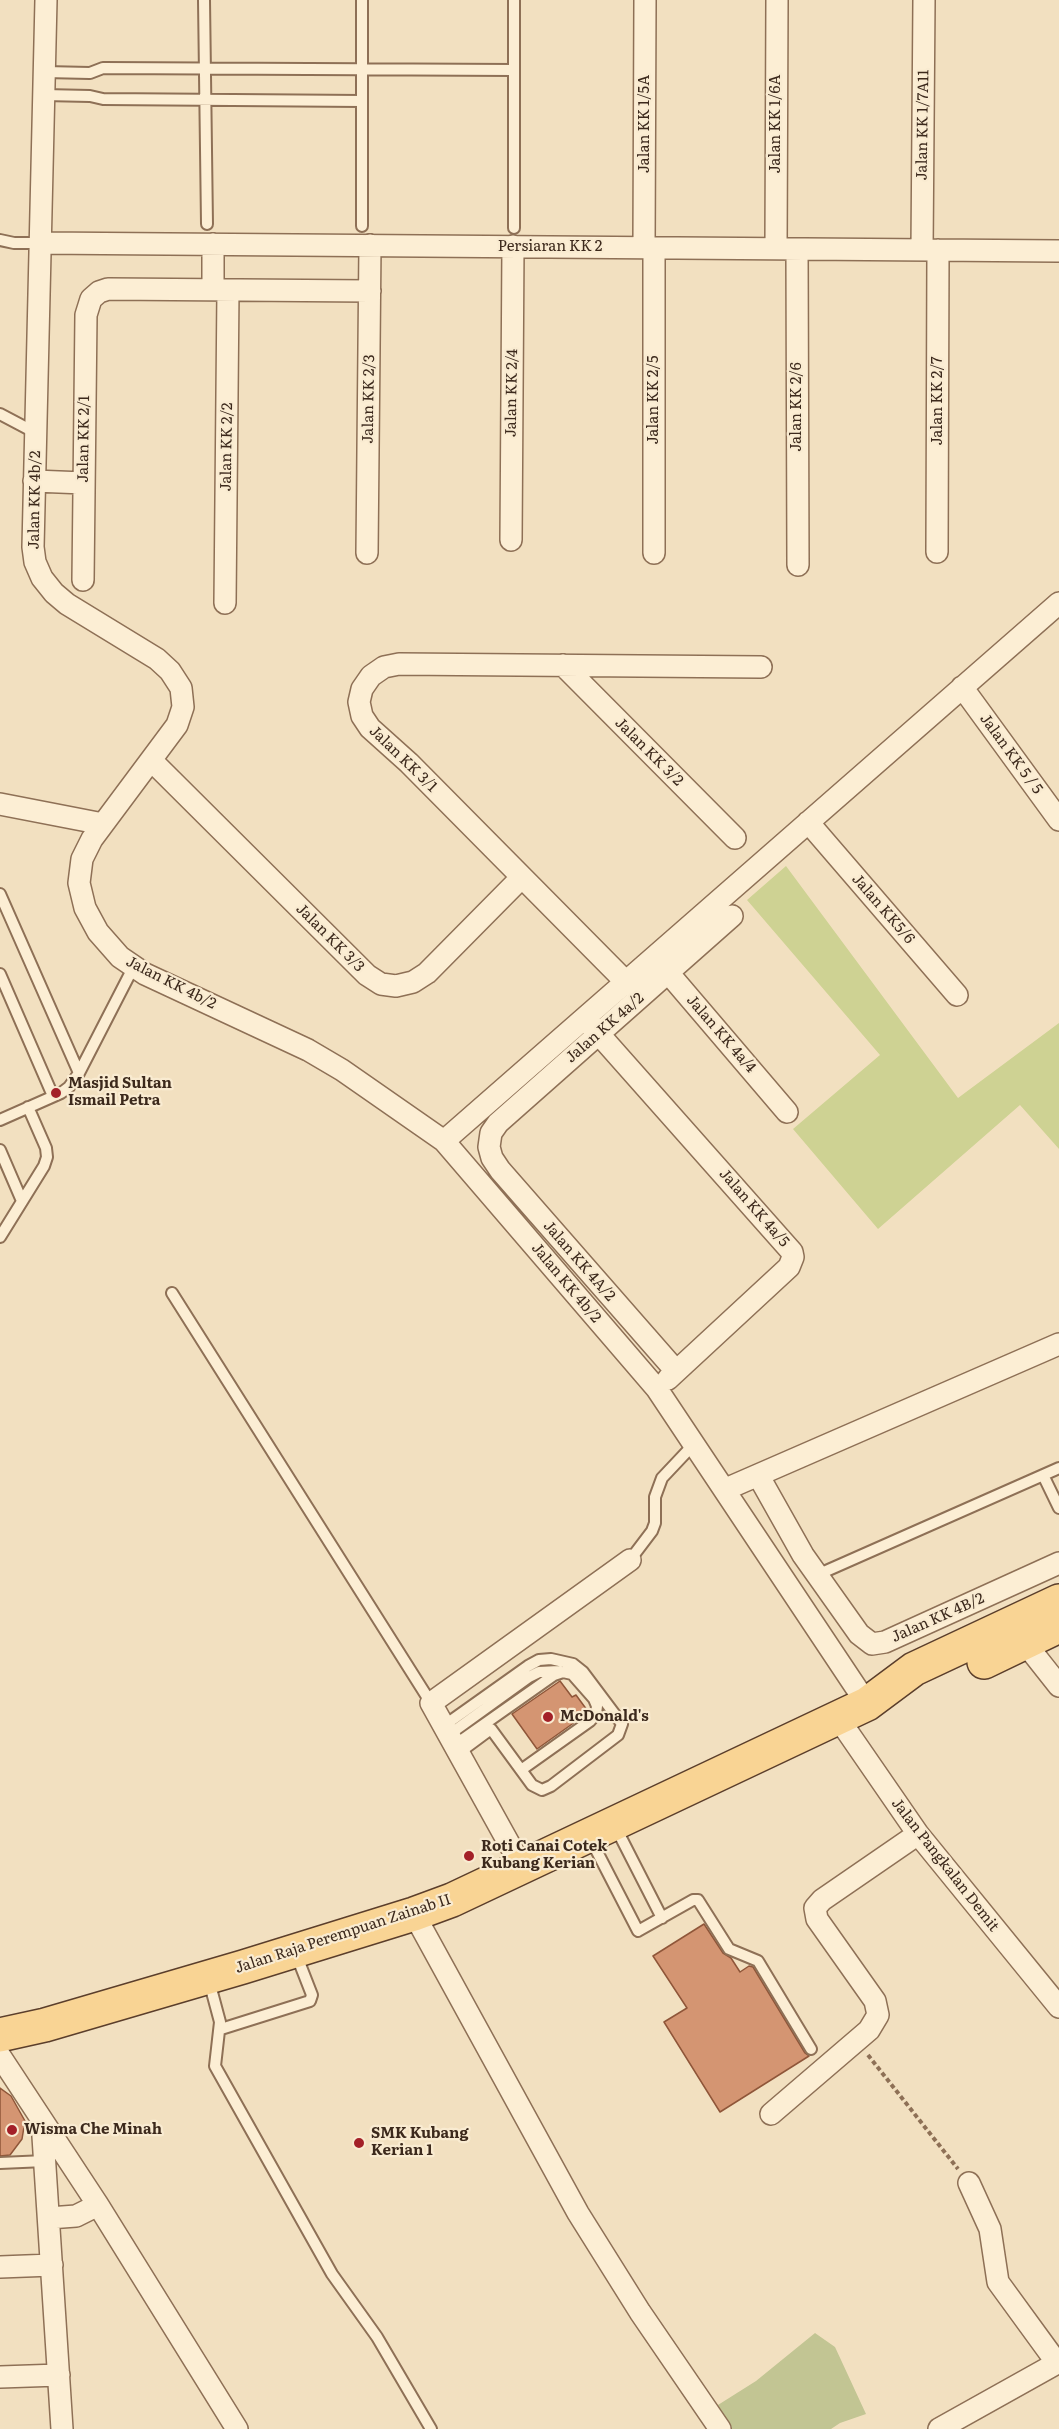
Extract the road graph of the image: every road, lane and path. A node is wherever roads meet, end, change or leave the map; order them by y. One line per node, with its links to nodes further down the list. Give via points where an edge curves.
1 (46, 0): 11 (street, Jalan KK 4b/2)
2 (204, 0): 8 (lane)
3 (362, 0): 9 (lane)
4 (514, 0): 10 (lane)
5 (645, 0): 22 (street, Jalan KK 1/5A)
6 (777, 0): 23 (street, Jalan KK 1/6A)
7 (924, 0): 25 (street, Jalan KK 1/7A11)
8 (205, 68): 9 (lane); 12 (lane, via 104,68); 15 (lane)
9 (362, 69): 10 (lane); 16 (lane)
10 (514, 70): 19 (lane)
11 (45, 72): 12 (lane); 13 (street, Jalan KK 4b/2)
12 (90, 73): 14 (lane)
13 (44, 95): 14 (lane); 21 (street, Jalan KK 4b/2)
14 (90, 96): 15 (lane)
15 (206, 100): 16 (lane); 17 (lane)
16 (362, 101): 18 (lane)
17 (210, 234): 18 (street, Persiaran KK 2); 21 (street, Persiaran KK 2); 27 (street, Jalan KK 2/2)
18 (366, 236): 19 (street, Persiaran KK 2); 28 (street, Jalan KK 2/3)
19 (514, 237): 22 (street, Persiaran KK 2); 33 (street, Jalan KK 2/4)
20 (0, 240): 21 (lane)
21 (40, 243): 30 (street, Jalan KK 4b/2)
22 (649, 248): 23 (street, Persiaran KK 2); 36 (street, Jalan KK 2/5)
23 (776, 248): 24 (street, Persiaran KK 2)
24 (797, 249): 25 (street, Persiaran KK 2); 37 (street, Jalan KK 2/6)
25 (930, 250): 26 (street, Persiaran KK 2); 34 (street, Jalan KK 2/7)
26 (1059, 251)
27 (221, 290): 28 (street); 32 (street, Jalan KK 2/1, via 108,290 91,299 86,315); 39 (street, Jalan KK 2/2)
28 (370, 291): 35 (street, Jalan KK 2/3)
29 (0, 414): 30 (lane)
30 (36, 433): 31 (street, Jalan KK 4b/2)
31 (34, 482): 32 (street); 44 (street, Jalan KK 4b/2, via 33,547 42,578 68,604 157,659 181,688 183,707 177,725)
32 (84, 483): 38 (street, Jalan KK 2/1)
33 (511, 540)
34 (937, 552)
35 (368, 553)
36 (654, 553)
37 (798, 565)
38 (83, 580)
39 (225, 603)
40 (1059, 603): 43 (street)
41 (563, 665): 42 (street, Jalan KK 3/1); 49 (street, Jalan KK 3/2); 50 (street, Jalan KK 3/1, via 399,664 370,676 359,702 370,728)
42 (760, 667)
43 (962, 687): 46 (street, Jalan KK 5 / 5); 47 (street)
44 (151, 760): 48 (street, Jalan KK 4b/2); 50 (street, Jalan KK 3/3, via 367,975 381,984 413,982 427,973)
45 (0, 804): 48 (street)
46 (1059, 820)
47 (808, 822): 53 (street); 57 (street, Jalan KK5/6)
48 (103, 824): 54 (street, Jalan KK 4b/2, via 82,859 79,883 85,908 98,932 120,957)
49 (735, 838)
50 (522, 878): 56 (street, Jalan KK 3/1)
51 (0, 894): 59 (lane)
52 (732, 916): 53 (street, Jalan KK 4a/2)
53 (662, 965): 56 (street); 58 (street, Jalan KK 4a/2); 62 (street, Jalan KK 4a/4)
54 (134, 966): 59 (lane); 64 (street, Jalan KK 4b/2, via 308,1050)
55 (0, 974): 60 (lane)
56 (626, 982): 58 (street)
57 (957, 996)
58 (592, 1026): 64 (street); 65 (street, Jalan KK 4a/2, via 498,1123 491,1133); 71 (street, Jalan KK 4a/5, via 792,1252 789,1267)
59 (79, 1073): 60 (lane, via 69,1087)
60 (53, 1096): 61 (lane)
61 (28, 1107): 63 (lane); 67 (lane, via 47,1157)
62 (787, 1112)
63 (0, 1120)
64 (449, 1146): 65 (street); 72 (street, Jalan KK 4b/2)
65 (489, 1147): 71 (street, Jalan KK 4A/2, via 500,1170)
66 (0, 1150): 67 (lane)
67 (22, 1201): 68 (lane)
68 (0, 1236)
69 (172, 1293): 87 (lane)
70 (1059, 1344): 75 (street)
71 (676, 1371): 72 (street, Jalan KK 4a/5)
72 (657, 1389): 73 (street, Jalan KK 4b/2)
73 (695, 1443): 77 (street, Jalan KK 4b/2); 79 (lane, via 662,1478 655,1497 652,1531)
74 (1059, 1468): 76 (lane)
75 (758, 1475): 77 (street); 81 (street, Jalan KK 4B/2)
76 (1043, 1475): 78 (lane); 81 (lane)
77 (726, 1489): 88 (street, Jalan KK 4b/2)
78 (1059, 1508)
79 (630, 1560): 87 (street)
80 (1059, 1563): 81 (street, Jalan KK 4B/2, via 878,1645 859,1634)
81 (817, 1575)
82 (1059, 1601): 88 (main road, Jalan Raja Perempuan Zainab II, via 914,1669)
83 (1059, 1626): 84 (main road, Jalan Raja Perempuan Zainab II)
84 (1024, 1642): 86 (street); 88 (main road, Jalan Raja Perempuan Zainab II, via 924,1690)
85 (568, 1672): 89 (lane, via 534,1674); 91 (lane, via 554,1675); 93 (lane, via 594,1699 596,1714)
86 (1059, 1686)
87 (431, 1703): 92 (street)
88 (867, 1704): 90 (main road, Jalan Raja Perempuan Zainab II)
89 (476, 1709): 91 (lane); 92 (lane); 93 (lane, via 528,1666 551,1659 573,1664 583,1672 620,1719 618,1735 551,1786 537,1788)
90 (838, 1718): 94 (main road, Jalan Raja Perempuan Zainab II); 95 (street, Jalan Pangkalan Demit)
91 (489, 1726): 92 (lane); 93 (lane)
92 (452, 1739): 96 (street)
93 (521, 1770)
94 (601, 1829): 96 (main road, Jalan Raja Perempuan Zainab II); 98 (lane); 98 (lane, via 638,1931)
95 (918, 1834): 101 (street, Jalan Pangkalan Demit); 104 (street, via 815,1908 817,1919 878,2008 875,2023)
96 (522, 1867): 97 (main road, Jalan Raja Perempuan Zainab II)
97 (414, 1914): 99 (main road, Jalan Raja Perempuan Zainab II); 122 (street, via 578,2213)
98 (662, 1918): 105 (lane, via 698,1900 729,1949 758,1961)
99 (295, 1951): 100 (main road, Jalan Raja Perempuan Zainab II); 102 (lane, via 312,1995 310,2001)
100 (207, 1977): 102 (lane); 103 (main road, Jalan Raja Perempuan Zainab II)
101 (1059, 2007)
102 (221, 2029): 121 (lane, via 215,2066 332,2274 377,2337)
103 (0, 2035)
104 (857, 2040): 107 (street); 111 (path)
105 (811, 2049)
106 (0, 2056): 108 (street)
107 (771, 2114)
108 (42, 2121): 109 (street); 112 (street)
109 (45, 2161): 110 (lane); 113 (street)
110 (0, 2163)
111 (969, 2183): 116 (street, via 990,2229 998,2282)
112 (98, 2205): 113 (street, via 75,2216); 120 (street)
113 (49, 2218): 114 (street)
114 (52, 2265): 115 (street); 117 (street)
115 (0, 2267)
116 (1058, 2362): 123 (street)
117 (59, 2375): 118 (street); 119 (street)
118 (0, 2378)
119 (62, 2429)
120 (237, 2429)
121 (431, 2429)
122 (720, 2429)
123 (939, 2429)

